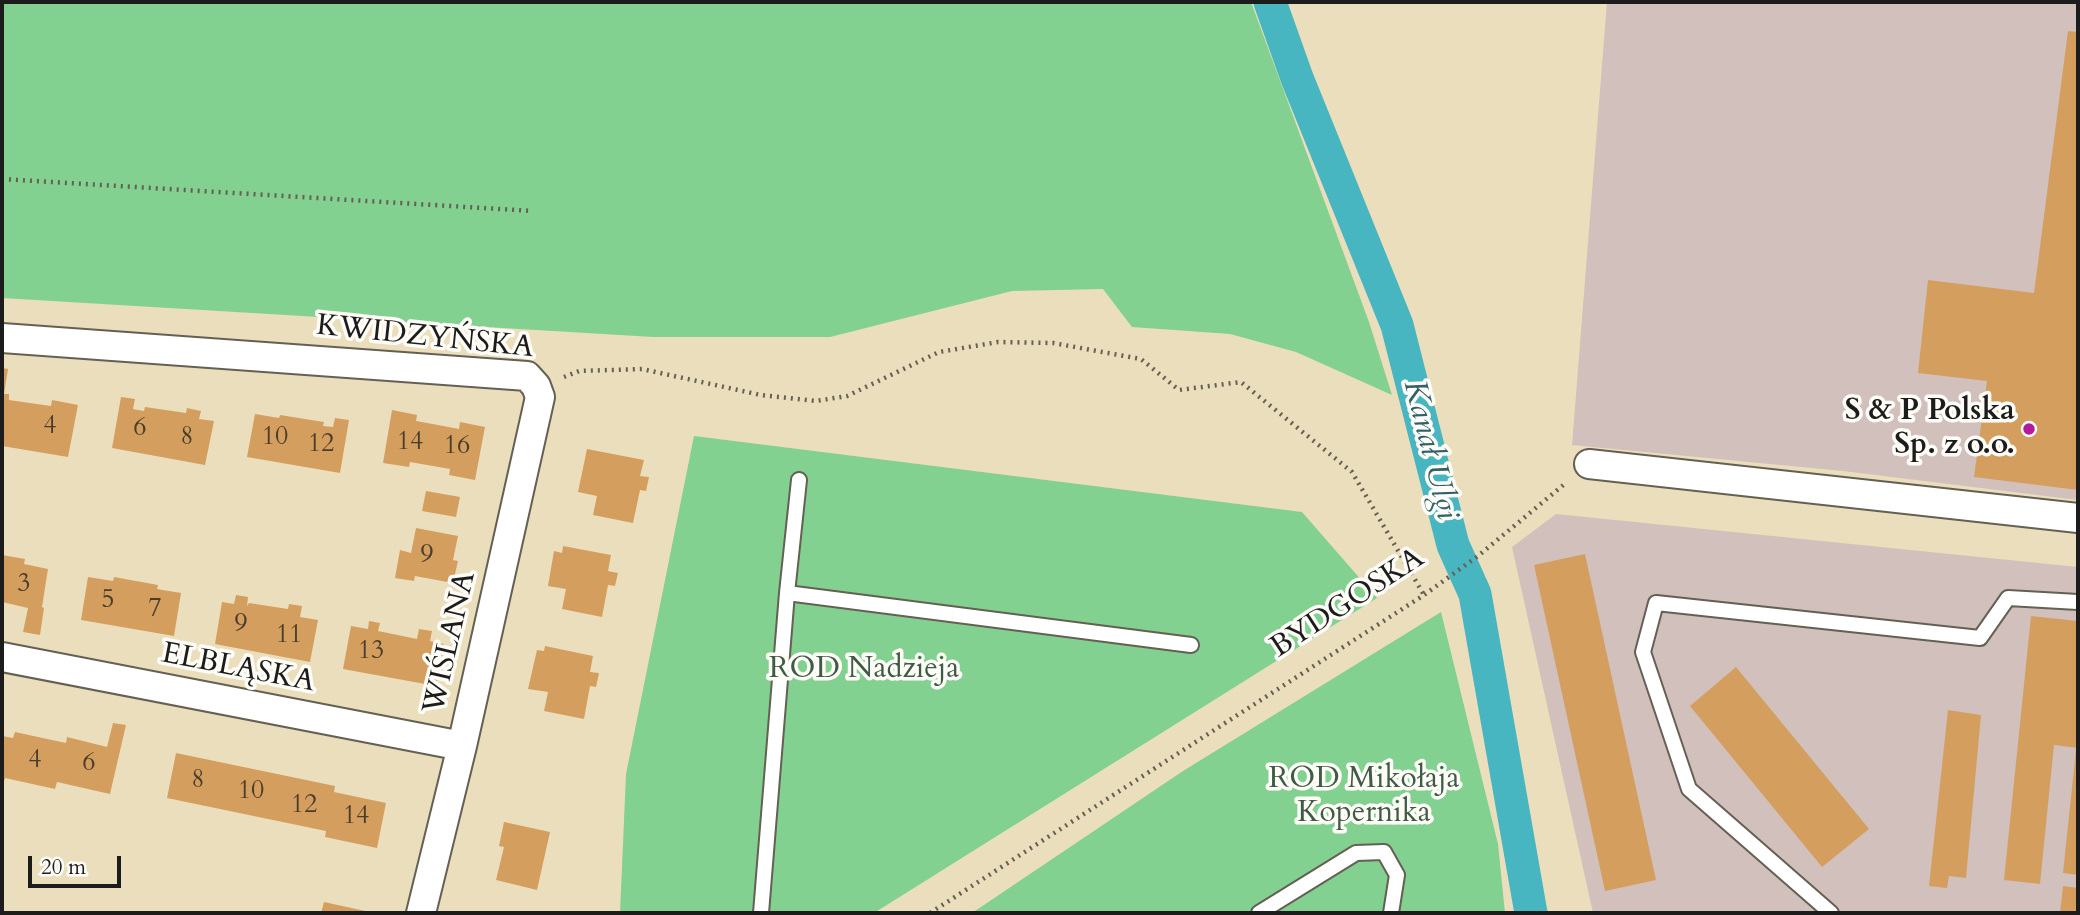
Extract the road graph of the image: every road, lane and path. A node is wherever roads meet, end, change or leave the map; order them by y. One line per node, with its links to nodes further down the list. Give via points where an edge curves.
1 (2, 179): 2 (path)
2 (533, 211)
3 (2, 338): 4 (street, KWIDZYŃSKA, via 527,376)
4 (536, 386): 9 (path, KWIDZYŃSKA, via 579,371 642,369 761,395 816,401 847,396 939,352 998,342 1053,344 1141,359 1179,390 1241,382 1352,472); 13 (street, WIŚLANA, via 540,397)
5 (1589, 464): 7 (street); 9 (path, BYDGOSKA)
6 (799, 480): 8 (lane)
7 (2078, 518)
8 (788, 593): 11 (lane); 15 (lane)
9 (1424, 595): 16 (path, BYDGOSKA)
10 (2078, 602): 19 (lane, via 2008,598 1980,638 1656,603 1643,652 1689,789)
11 (1191, 645)
12 (2, 657): 13 (street, ELBLĄSKA)
13 (462, 746): 14 (street, WIŚLANA)
14 (421, 913)
15 (761, 913)
16 (930, 913)
17 (1259, 913): 18 (lane, via 1356,853 1384,852 1397,875)
18 (1391, 913)
19 (1831, 913)

